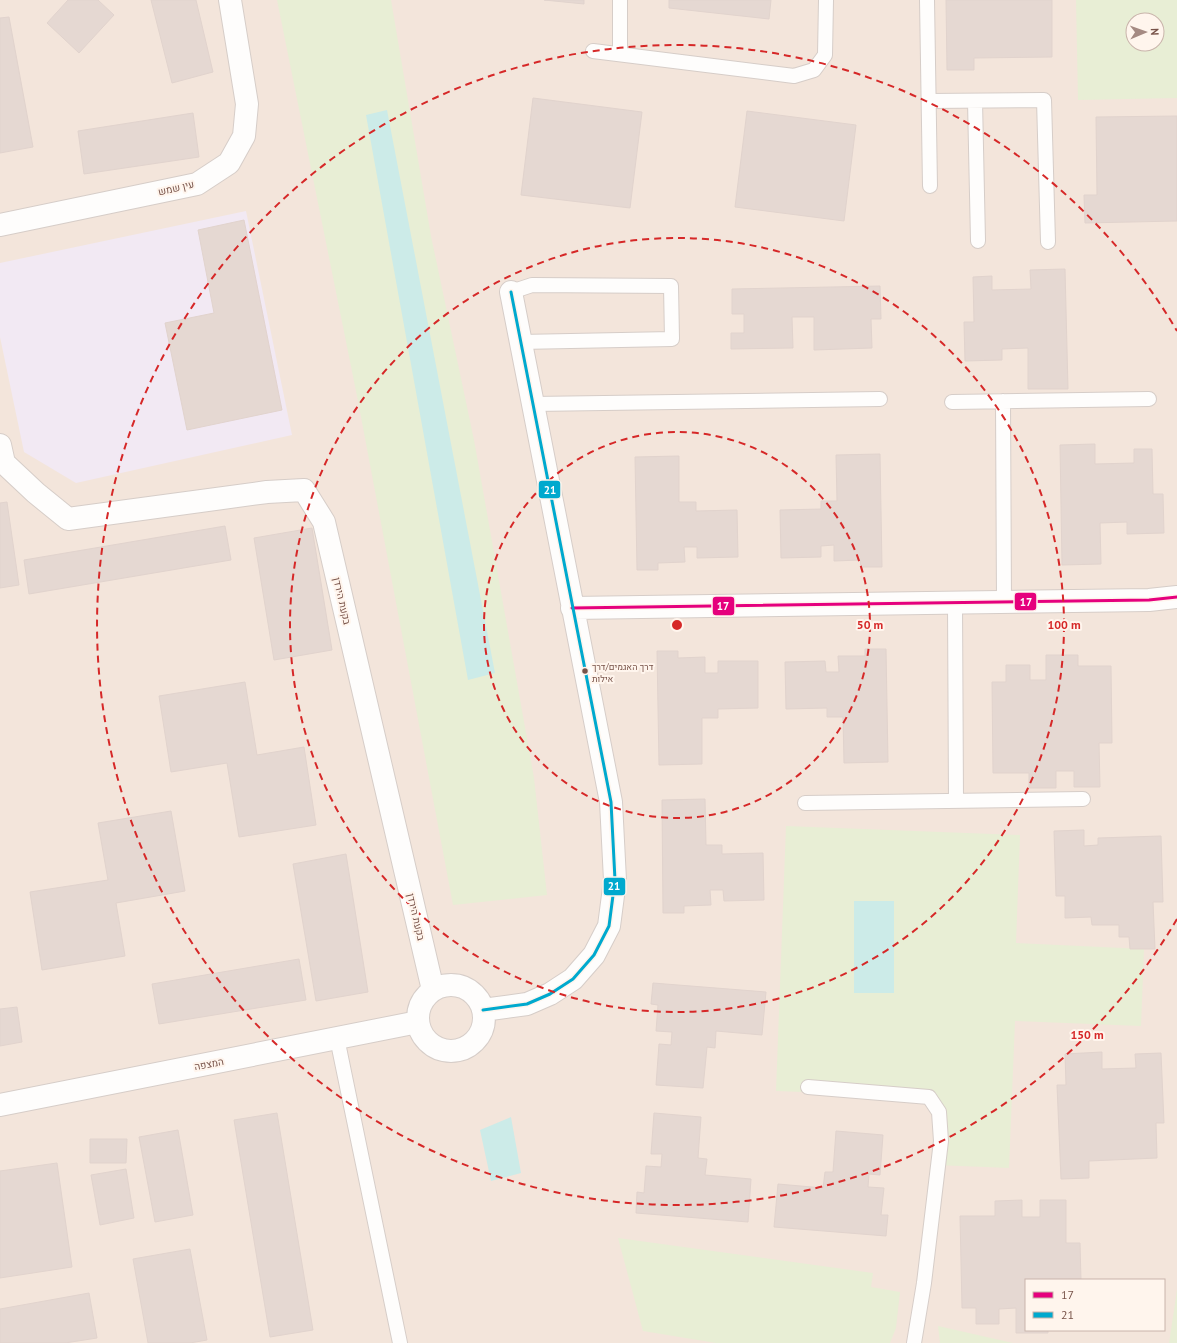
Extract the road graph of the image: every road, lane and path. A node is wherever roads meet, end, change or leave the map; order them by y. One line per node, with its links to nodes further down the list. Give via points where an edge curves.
1 (230, 0): 10 (street, עין שמש, via 247,104 244,136 229,163 197,184)
2 (620, 0): 6 (lane)
3 (826, 0): 6 (lane, via 825,55 814,70 794,76)
4 (927, 0): 7 (lane)
5 (593, 51): 6 (lane)
6 (620, 54)
7 (929, 101): 8 (lane); 9 (lane)
8 (975, 101): 11 (lane); 12 (lane, via 1044,100)
9 (930, 186)
10 (0, 225)
11 (978, 241)
12 (1048, 242)
13 (511, 292): 14 (street); 14 (lane, via 532,286 671,286 672,339)
14 (520, 342): 19 (street)
15 (880, 399): 19 (lane)
16 (1149, 399): 17 (lane)
17 (1003, 401): 18 (lane); 23 (lane)
18 (952, 402)
19 (533, 404): 26 (street)
20 (0, 445): 30 (street, בקעת הירדן, via 4,463 68,519 267,492 304,490 324,522)
21 (1177, 597): 22 (street)
22 (1149, 600): 23 (street); 25 (street)
23 (1004, 602): 24 (street)
24 (955, 603): 26 (street); 28 (lane)
25 (1177, 604)
26 (572, 608): 31 (street, via 611,802 615,880 609,926 594,955 573,980 527,1004)
27 (1083, 800): 28 (lane)
28 (956, 801): 29 (lane)
29 (805, 803)
30 (433, 990): 31 (street, via 450,985 464,987 477,998); 32 (street, via 421,1005)
31 (483, 1010): 32 (street, via 484,1022 479,1035 467,1046 454,1050 442,1049 429,1042)
32 (418, 1022): 33 (street, המצפה)
33 (337, 1038): 35 (street, המצפה); 36 (lane)
34 (808, 1087): 37 (lane, via 929,1097 939,1112 942,1141)
35 (0, 1105)
36 (400, 1343)
37 (914, 1343)

